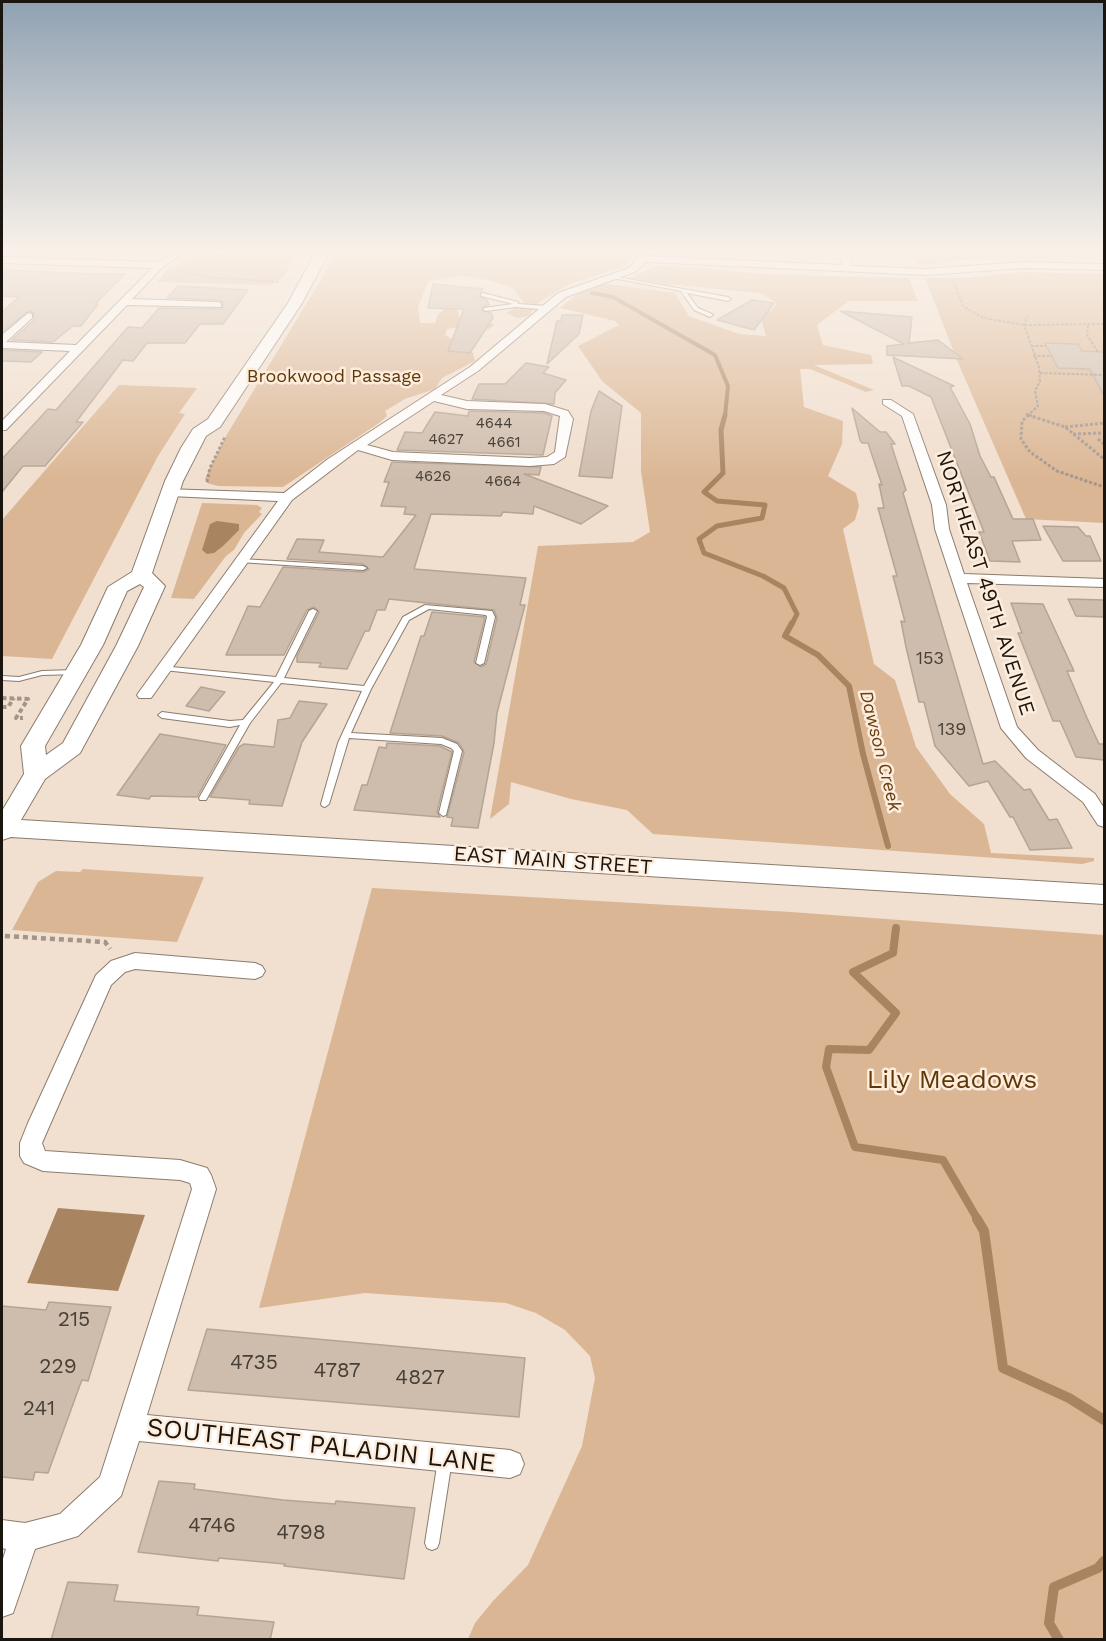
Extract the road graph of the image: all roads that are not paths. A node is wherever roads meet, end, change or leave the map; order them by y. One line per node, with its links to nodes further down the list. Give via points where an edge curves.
1 (15, 328): 6 (street)
2 (99, 328): 8 (street)
3 (264, 328): 12 (main road, via 207,409 199,423)
4 (278, 328): 12 (main road, via 214,423)
5 (525, 328): 9 (street)
6 (2, 340)
7 (2, 345): 8 (street)
8 (79, 348): 11 (street)
9 (433, 397): 13 (street); 13 (street, via 467,405 545,408 564,414 567,419 561,454 530,462 392,456)
10 (887, 402): 19 (street, NORTHEAST 49TH AVENUE, via 907,414)
11 (3, 424)
12 (199, 434): 14 (main road)
13 (357, 446): 15 (street)
14 (170, 492): 15 (street); 18 (main road)
15 (287, 497): 16 (street)
16 (241, 561): 17 (lane); 23 (street)
17 (363, 568)
18 (141, 575): 24 (main road, via 118,587); 32 (main road, via 155,586 100,696 72,748)
19 (959, 578): 20 (street); 36 (street, NORTHEAST 49TH AVENUE, via 1009,728 1032,754 1089,798)
20 (1104, 583)
21 (313, 611): 26 (lane)
22 (480, 663): 27 (lane, via 489,613 428,607 406,619)
23 (164, 668): 26 (lane); 28 (street)
24 (77, 672): 25 (lane); 32 (main road, via 33,747)
25 (2, 678)
26 (279, 680): 27 (lane); 30 (lane)
27 (367, 689): 31 (lane)
28 (145, 694)
29 (162, 715): 30 (lane, via 230,724)
30 (246, 722): 33 (lane)
31 (345, 735): 34 (lane); 35 (lane, via 442,741 454,746 458,751)
32 (36, 774): 37 (main road)
33 (203, 798)
34 (325, 804)
35 (443, 813)
36 (1104, 821)
37 (2, 829): 38 (main road, EAST MAIN STREET)
38 (1104, 895)
39 (255, 971): 40 (street, via 135,961 118,966 103,981 31,1143 32,1156 43,1161 180,1170 199,1175 204,1189)
40 (131, 1427): 41 (street, SOUTHEAST PALADIN LANE); 43 (street, via 111,1486 68,1526)
41 (445, 1458): 42 (street, SOUTHEAST PALADIN LANE); 44 (lane)
42 (510, 1464)
43 (13, 1536): 45 (street)
44 (432, 1543)
45 (2, 1602)

